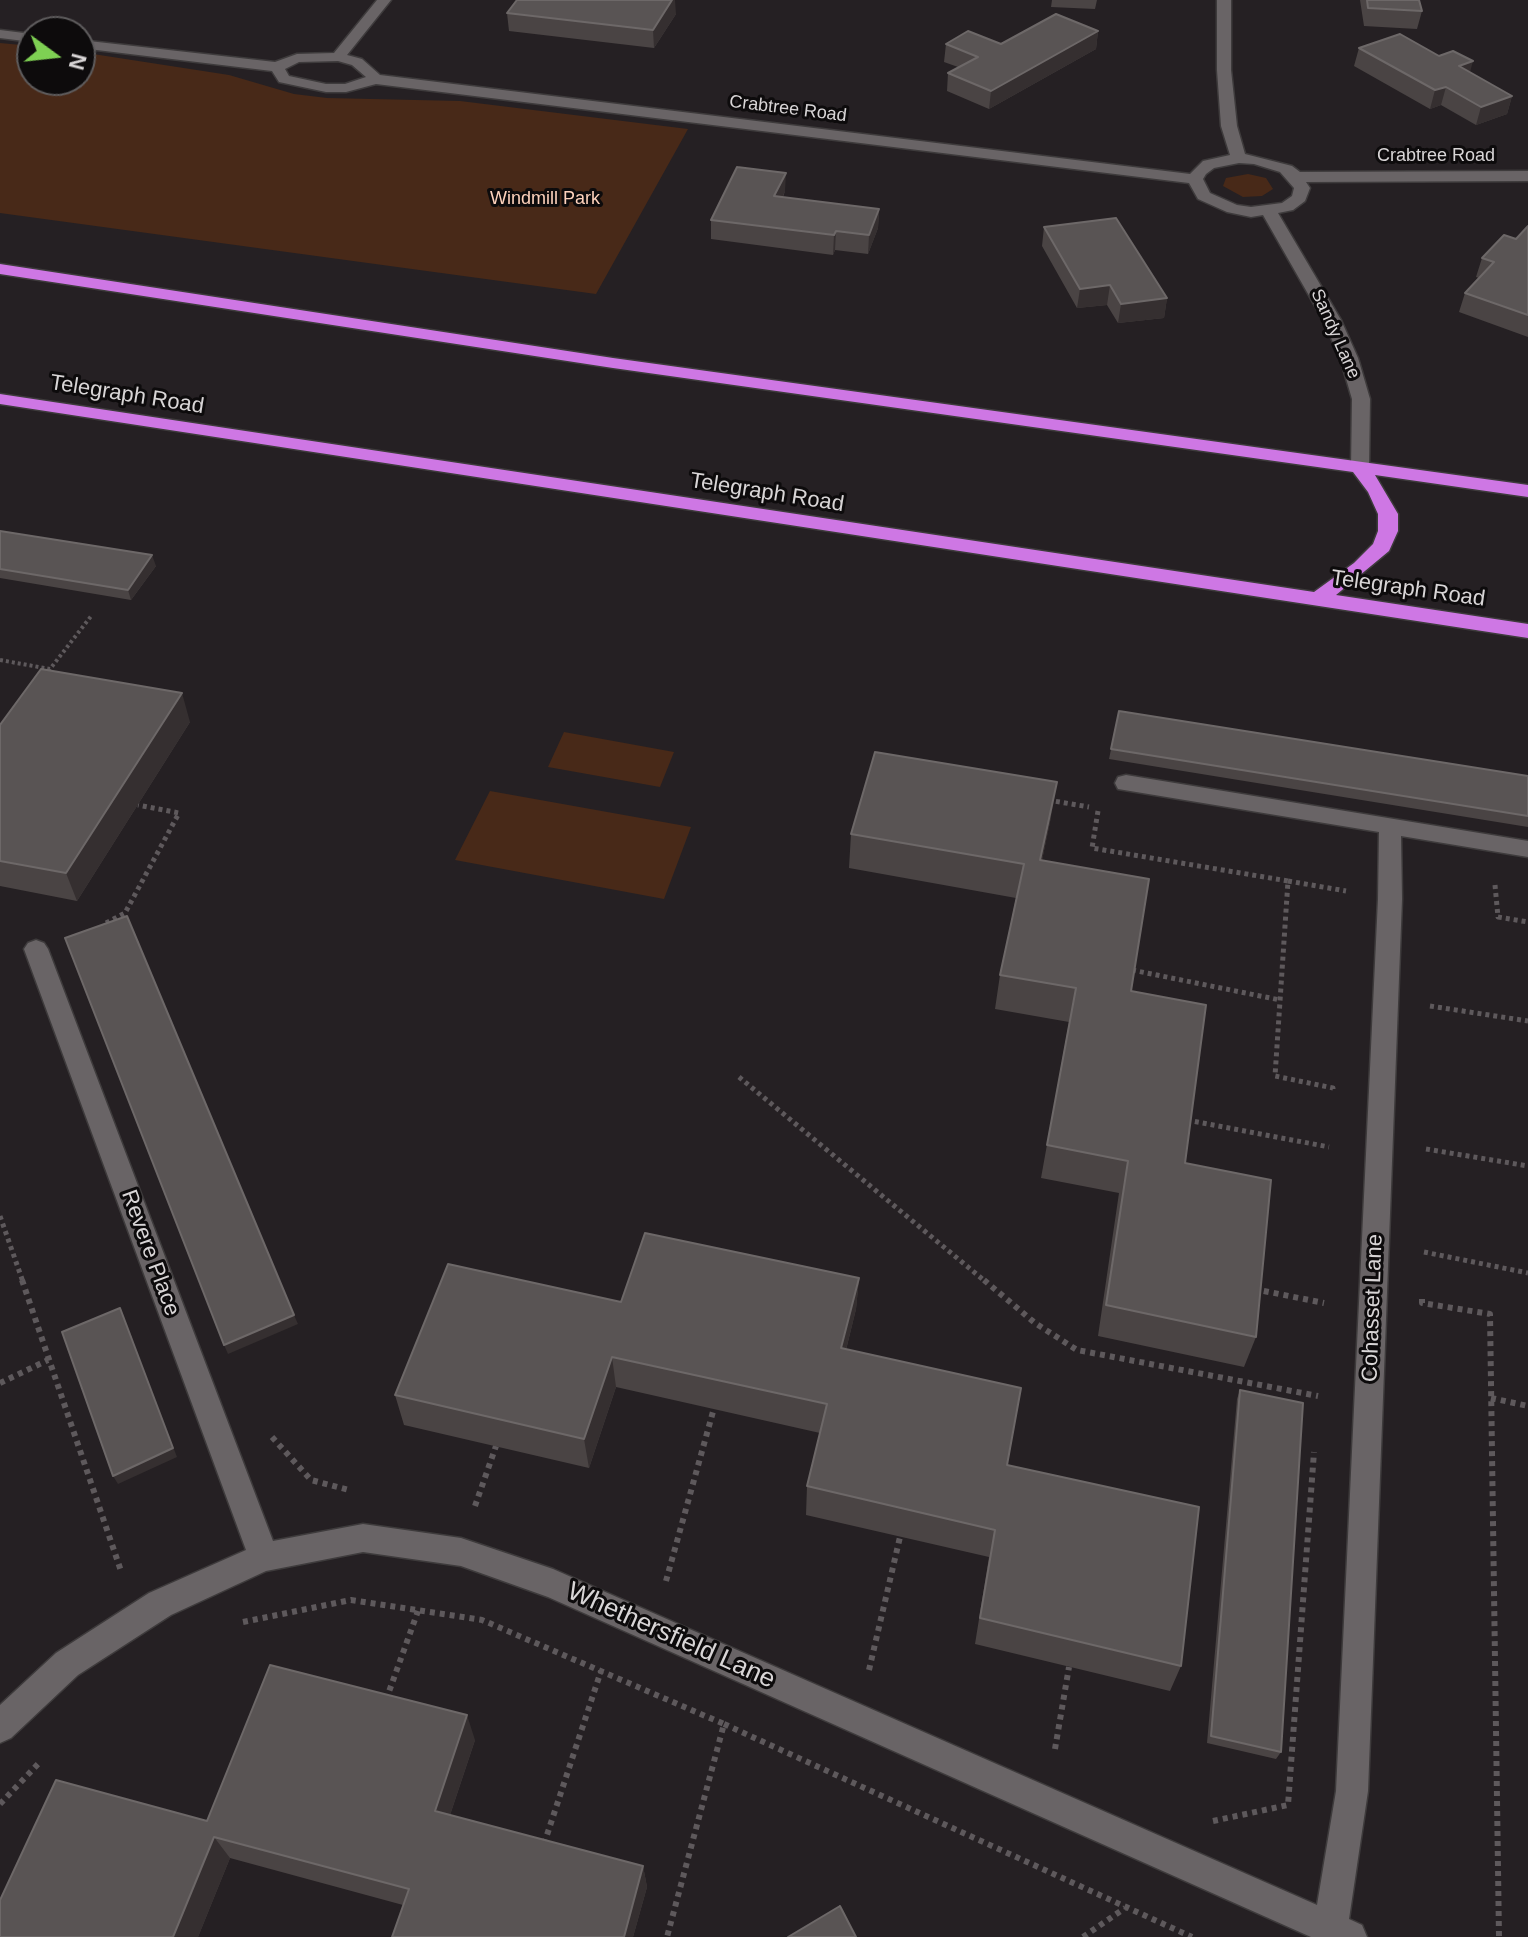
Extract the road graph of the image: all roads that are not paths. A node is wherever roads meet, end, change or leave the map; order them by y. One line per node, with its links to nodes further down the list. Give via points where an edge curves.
1 (384, 0): 4 (street)
2 (1224, 0): 7 (street, via 1229,126)
3 (96, 46): 5 (street, Crabtree Road)
4 (338, 57): 5 (street, Crabtree Road, via 297,58); 6 (street, Crabtree Road, via 357,62)
5 (277, 67): 6 (street, Crabtree Road, via 284,79 326,88)
6 (375, 79): 10 (street, Crabtree Road)
7 (1239, 158): 9 (street, via 1272,163); 10 (street, via 1209,164)
8 (1528, 176): 9 (street, Crabtree Road)
9 (1296, 177): 11 (street, via 1302,188 1299,198)
10 (1195, 179): 11 (street, via 1204,196 1217,204)
11 (1269, 211): 14 (street, Sandy Lane, via 1349,358 1361,399)
12 (0, 269): 14 (highway)
13 (0, 399): 16 (highway, Telegraph Road)
14 (1360, 469): 15 (highway); 16 (highway, via 1388,514 1388,531 1382,547)
15 (1528, 491)
16 (1316, 600): 17 (highway, Telegraph Road)
17 (1528, 631)
18 (1126, 783): 19 (street)
19 (1390, 826): 20 (street); 24 (street, Cohasset Lane, via 1352,1791)
20 (1528, 849)
21 (36, 949): 22 (street, Revere Place)
22 (264, 1557): 23 (street, Whethersfield Lane, via 133,1621 67,1664); 24 (street, Whethersfield Lane, via 363,1538 461,1552 553,1584)
23 (0, 1727)
24 (1340, 1933)

